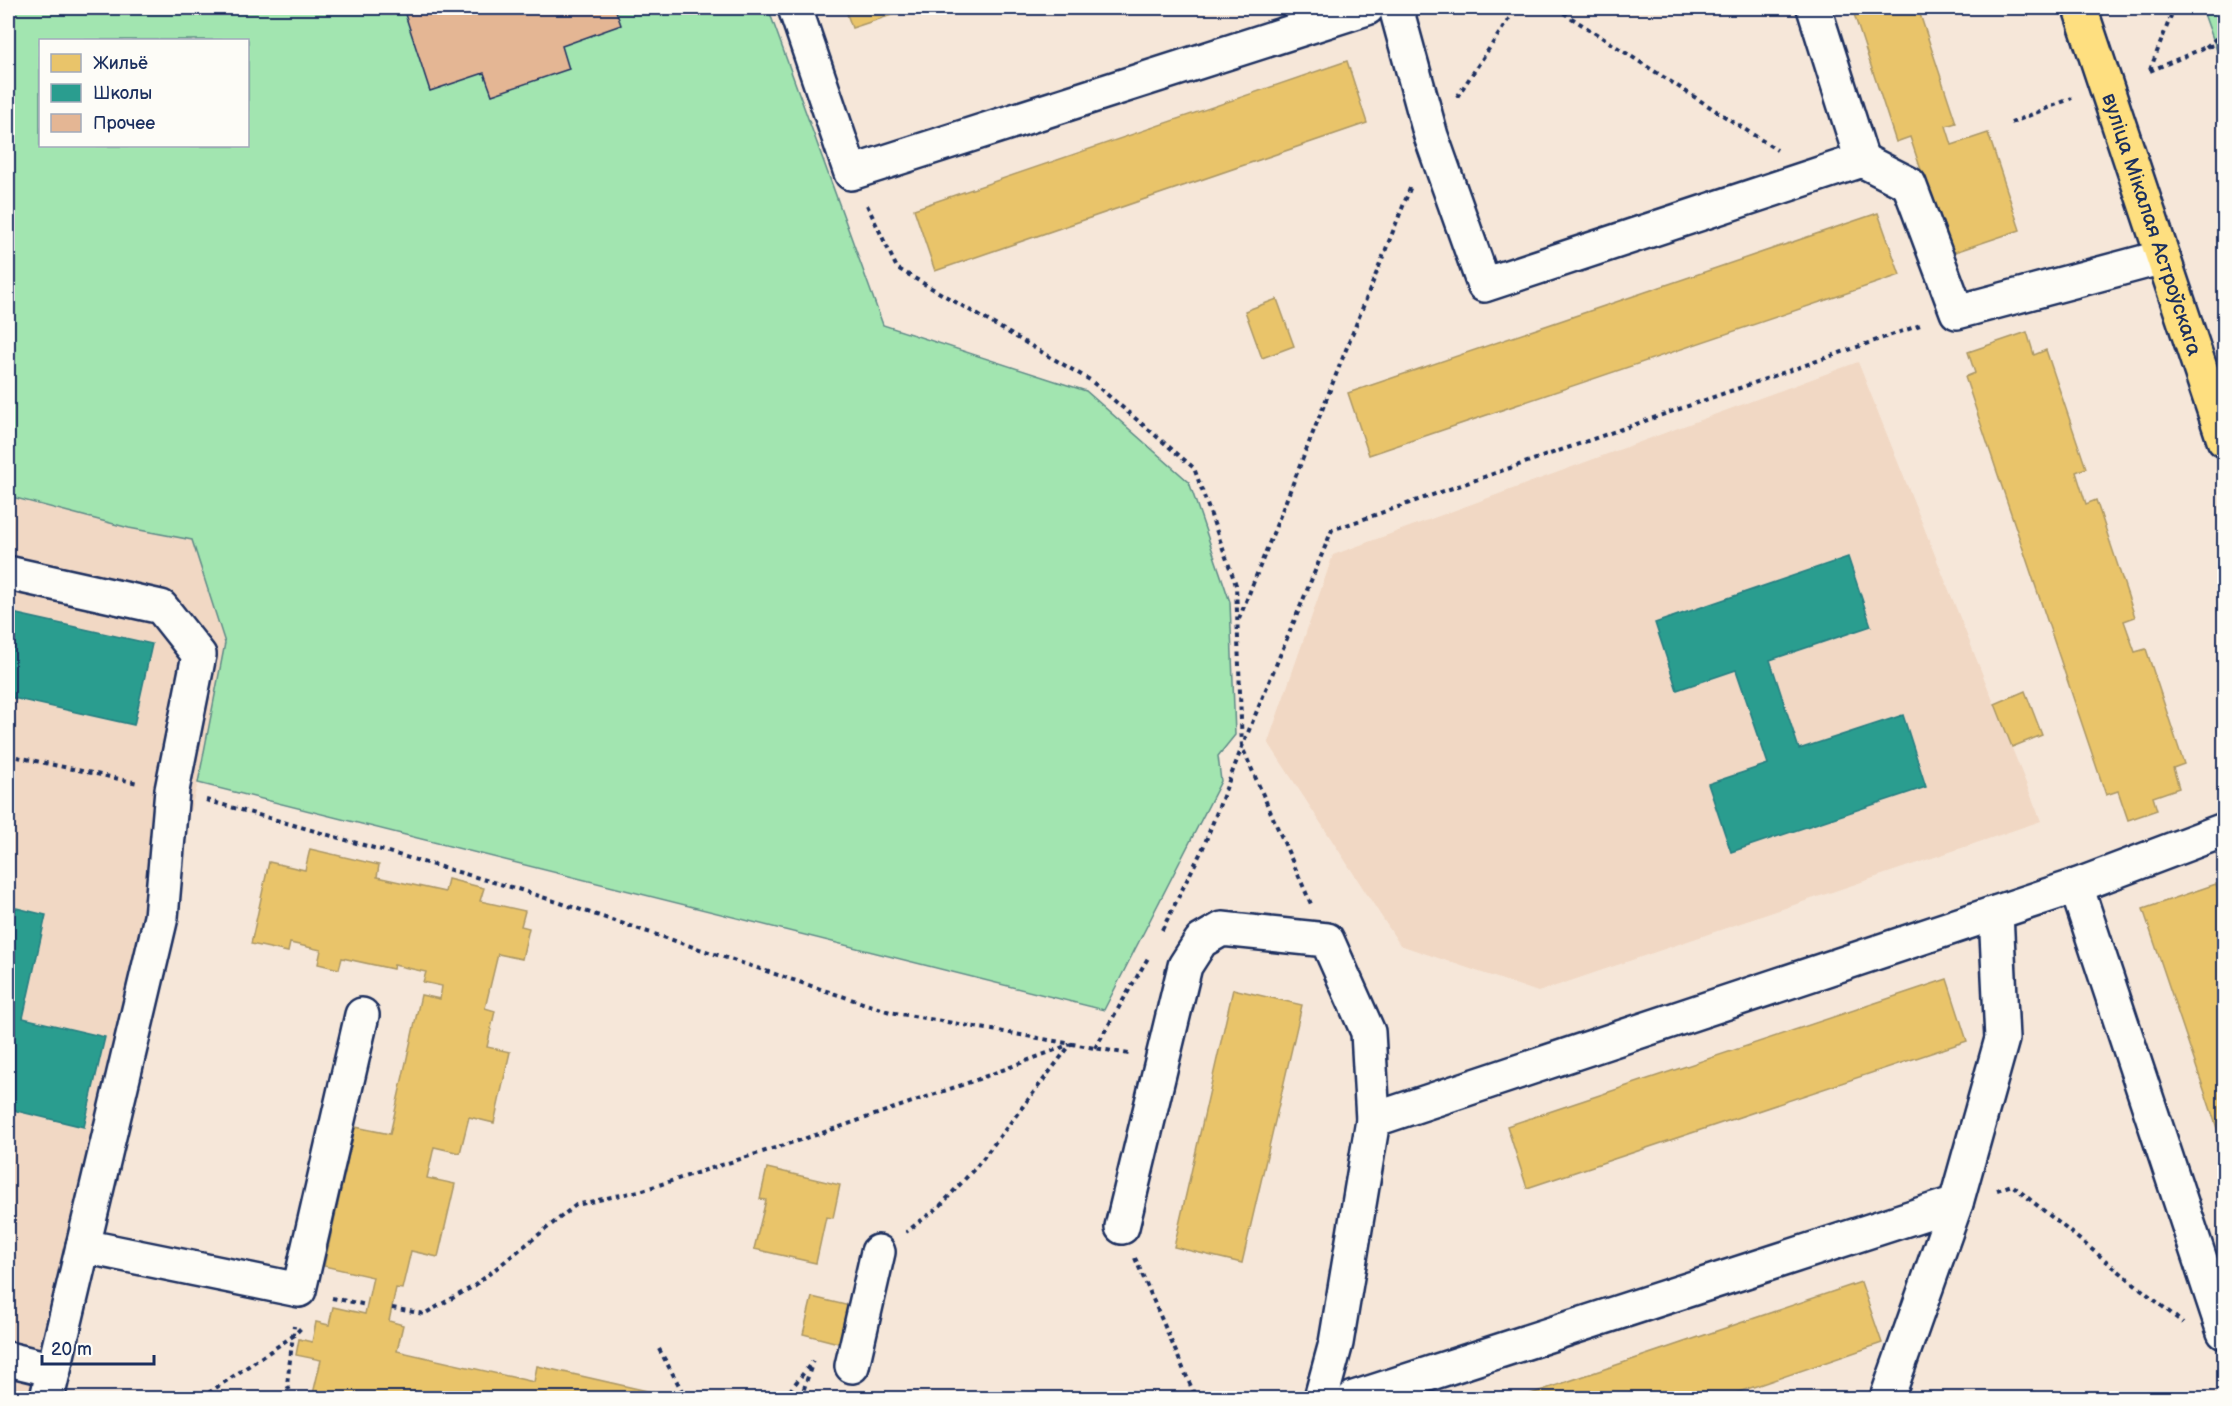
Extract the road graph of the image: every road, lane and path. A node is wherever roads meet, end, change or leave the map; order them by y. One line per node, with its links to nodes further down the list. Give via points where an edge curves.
1 (795, 8): 16 (lane)
2 (1367, 8): 16 (lane)
3 (1396, 8): 14 (lane)
4 (1516, 8): 14 (path)
5 (1556, 8): 17 (path)
6 (1814, 8): 15 (lane)
7 (2080, 8): 18 (main road, вуліца Мікалая Астроўскага)
8 (2174, 8): 11 (path, via 2150,71)
9 (2224, 32): 11 (path)
10 (2224, 43): 11 (path)
11 (2206, 47)
12 (2081, 94): 13 (path)
13 (2011, 123)
14 (1431, 136): 17 (lane, via 1485,285); 22 (path)
15 (1862, 160): 17 (lane); 19 (lane, via 1909,184)
16 (851, 173): 22 (path, via 897,268 1090,380 1194,468 1236,585)
17 (1816, 176)
18 (2163, 257): 19 (lane); 20 (main road, вуліца Мікалая Астроўскага)
19 (1957, 312): 23 (path, via 1332,530)
20 (2224, 440)
21 (8, 573): 25 (lane, via 161,607 200,655)
22 (1237, 623): 23 (path)
23 (1242, 747): 27 (path); 30 (path)
24 (8, 755): 25 (path)
25 (172, 790): 32 (path, via 521,890 890,1012); 37 (lane, via 161,917)
26 (2224, 830): 28 (lane)
27 (1203, 848)
28 (2076, 886): 29 (lane); 44 (lane)
29 (1996, 913): 34 (lane); 35 (lane, via 2002,1039)
30 (1327, 940): 33 (lane, via 1222,929 1201,940 1185,966); 34 (lane, via 1368,1032)
31 (362, 1015): 39 (lane)
32 (1071, 1044): 33 (path); 38 (path, via 977,1166 939,1207); 41 (path, via 822,1133 643,1190 576,1205 474,1286 424,1314)
33 (1162, 1060): 36 (lane)
34 (1373, 1120): 56 (lane, via 1336,1343)
35 (1956, 1203): 43 (path, via 2012,1185); 57 (lane); 58 (lane)
36 (1122, 1227): 55 (path)
37 (83, 1246): 39 (lane); 49 (lane)
38 (878, 1252): 48 (lane)
39 (312, 1298): 40 (path); 45 (path)
40 (367, 1305)
41 (392, 1308)
42 (309, 1320): 45 (path)
43 (2187, 1326)
44 (2224, 1332)
45 (293, 1335): 50 (path); 51 (path, via 287,1385)
46 (659, 1349): 52 (path)
47 (8, 1359): 49 (lane)
48 (852, 1366)
49 (51, 1384)
50 (201, 1398)
51 (294, 1398)
52 (686, 1398)
53 (784, 1398): 54 (path, via 813,1361)
54 (801, 1398)
55 (1196, 1398)
56 (1321, 1398)
57 (1354, 1398)
58 (1887, 1398)

